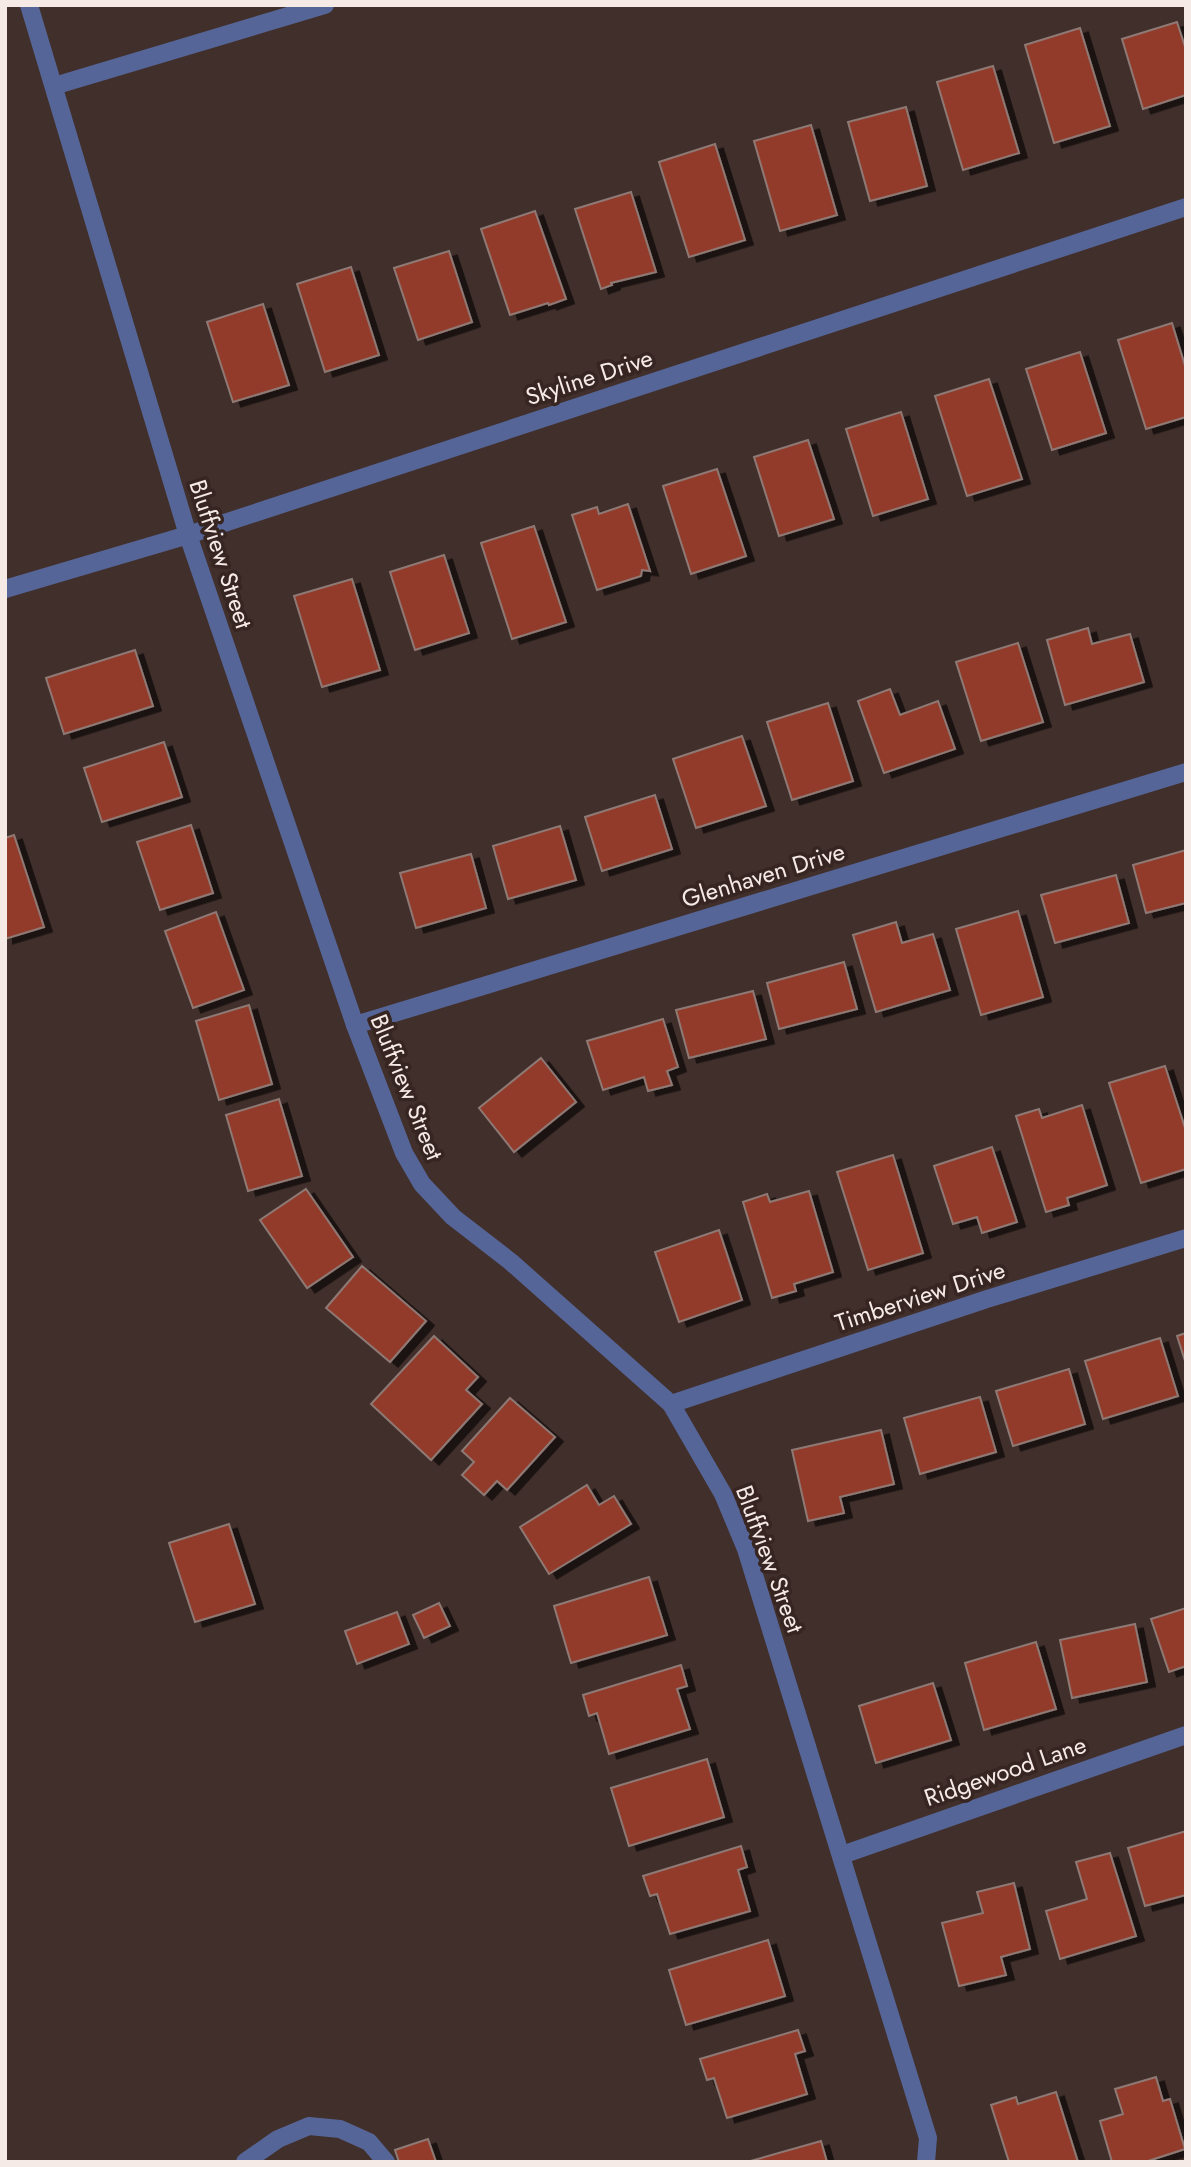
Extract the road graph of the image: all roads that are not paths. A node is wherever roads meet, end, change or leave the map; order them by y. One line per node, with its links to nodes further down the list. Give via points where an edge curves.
1 (29, 5): 3 (street, Bluffview Street)
2 (325, 5): 3 (street)
3 (54, 86): 5 (street, Bluffview Street)
4 (1186, 207): 5 (street, Skyline Drive)
5 (188, 535): 6 (street, Skyline Drive); 8 (street, Bluffview Street)
6 (5, 589)
7 (1186, 772): 8 (street, Glenhaven Drive)
8 (355, 1025): 10 (street, Bluffview Street, via 404,1153 422,1184 453,1217 511,1262)
9 (1186, 1238): 10 (street, Timberview Drive)
10 (671, 1404): 12 (street, Bluffview Street, via 723,1494 746,1549)
11 (1186, 1735): 12 (street, Ridgewood Lane)
12 (842, 1855): 15 (street, Bluffview Street, via 928,2138)
13 (245, 2162): 14 (street, via 278,2138 309,2126 340,2129 369,2142)
14 (386, 2162)
15 (926, 2162)

